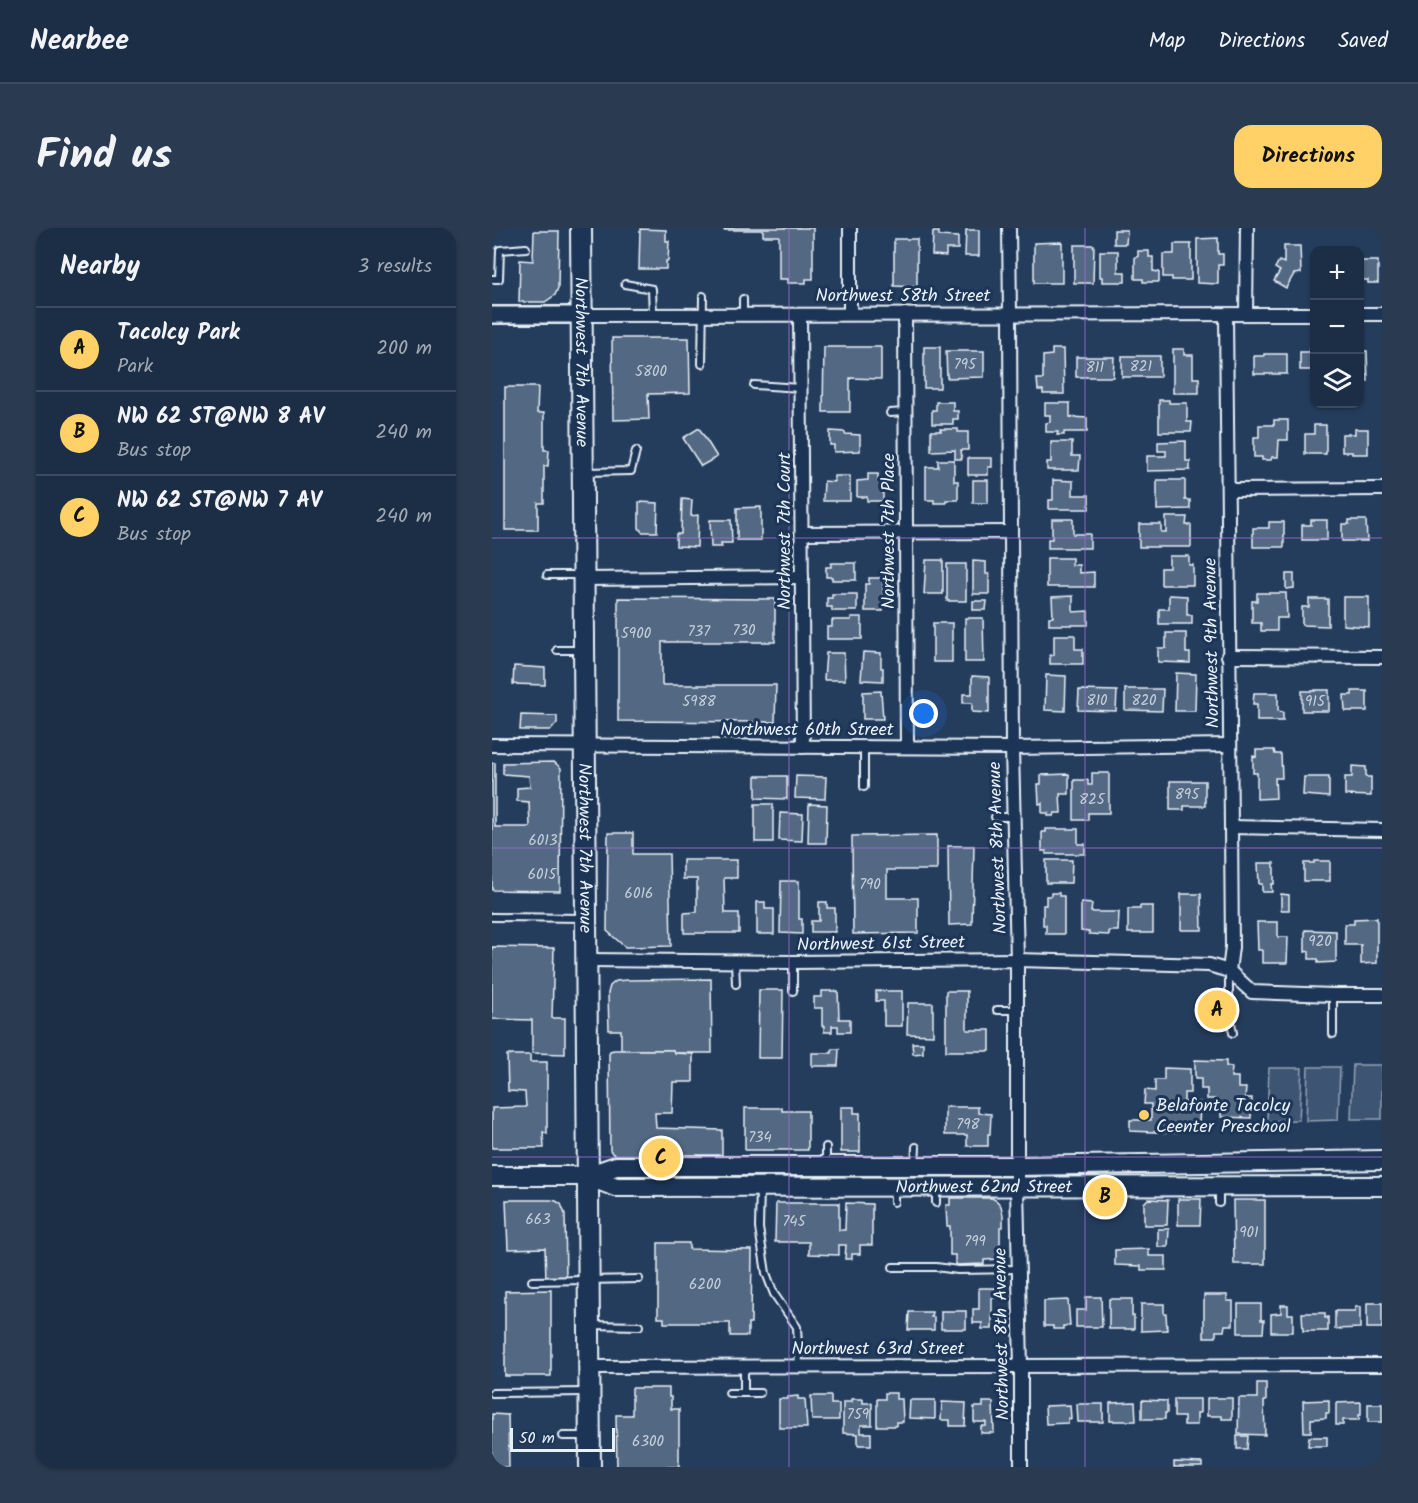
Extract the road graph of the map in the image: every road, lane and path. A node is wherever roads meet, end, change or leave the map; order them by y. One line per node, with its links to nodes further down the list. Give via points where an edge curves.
1 (581, 228): 18 (main road, Northwest 7th Avenue)
2 (850, 228): 10 (street)
3 (1009, 228): 12 (street, Northwest 8th Avenue)
4 (1247, 228): 13 (street)
5 (526, 248): 6 (lane, via 500,250 499,279)
6 (492, 279)
7 (625, 284): 19 (lane, via 652,289)
8 (703, 296): 20 (lane)
9 (743, 298): 21 (lane)
10 (850, 314): 11 (street, Northwest 58th Street); 22 (street, Northwest 58th Street)
11 (904, 314): 12 (street, Northwest 58th Street); 27 (street, Northwest 7th Place)
12 (1010, 314): 23 (street, Northwest 58th Street); 34 (street, Northwest 8th Avenue)
13 (1246, 314): 14 (street, Northwest 58th Street); 23 (street, Northwest 58th Street)
14 (1310, 314)
15 (1364, 314): 16 (street)
16 (1382, 314)
17 (492, 315): 18 (street, Northwest 58th Street)
18 (581, 315): 19 (street, Northwest 58th Street); 30 (main road, Northwest 7th Avenue)
19 (653, 315): 20 (street, Northwest 58th Street)
20 (704, 315): 21 (street, Northwest 58th Street); 24 (lane)
21 (743, 315): 22 (street, Northwest 58th Street)
22 (800, 315): 26 (street, Northwest 7th Court)
23 (1226, 315): 31 (street, Northwest 9th Avenue)
24 (702, 364)
25 (754, 385): 26 (lane)
26 (801, 388): 35 (street, Northwest 7th Court)
27 (905, 412): 28 (lane); 33 (street, Northwest 7th Place)
28 (890, 413)
29 (636, 451): 30 (lane, via 631,471)
30 (583, 472): 38 (main road, Northwest 7th Avenue)
31 (1228, 489): 32 (street); 41 (street, Northwest 9th Avenue)
32 (1382, 489)
33 (906, 532): 34 (street); 35 (street); 48 (street, Northwest 7th Place)
34 (1011, 532): 49 (street, Northwest 8th Avenue)
35 (801, 533): 37 (street, Northwest 7th Court)
36 (547, 575): 38 (lane)
37 (802, 576): 38 (street); 46 (street, Northwest 7th Court)
38 (583, 577): 40 (main road, Northwest 7th Avenue)
39 (557, 650): 40 (lane)
40 (584, 650): 44 (main road, Northwest 7th Avenue)
41 (1228, 656): 42 (street); 45 (street, Northwest 9th Avenue)
42 (1382, 657)
43 (492, 745): 44 (street, Northwest 60th Street)
44 (584, 745): 46 (street, Northwest 60th Street); 56 (main road, Northwest 7th Avenue)
45 (1230, 745): 49 (street, Northwest 60th Street); 53 (street, Northwest 9th Avenue)
46 (802, 747): 47 (street, Northwest 60th Street)
47 (864, 747): 48 (street, Northwest 60th Street); 50 (lane)
48 (907, 747): 49 (street, Northwest 60th Street)
49 (1012, 748): 52 (street, Northwest 8th Avenue)
50 (864, 787)
51 (995, 817): 52 (lane)
52 (1014, 817): 58 (street, Northwest 8th Avenue)
53 (1231, 827): 54 (street); 61 (street, Northwest 9th Avenue)
54 (1382, 830)
55 (492, 917): 56 (lane)
56 (586, 918): 57 (main road, Northwest 7th Avenue)
57 (587, 960): 59 (street, Northwest 61st Street); 77 (main road, Northwest 7th Avenue)
58 (1017, 960): 60 (street, Northwest 61st Street); 61 (street, Northwest 61st Street, via 1209,965); 67 (street, Northwest 8th Avenue)
59 (735, 961): 60 (street, Northwest 61st Street); 62 (lane)
60 (793, 962): 63 (lane)
61 (1229, 971): 64 (street, via 1252,992); 68 (lane)
62 (736, 984)
63 (792, 991)
64 (1333, 995): 65 (street); 69 (lane)
65 (1382, 995)
66 (997, 1010): 67 (lane)
67 (1017, 1010): 75 (street, Northwest 8th Avenue)
68 (1233, 1033)
69 (1333, 1034)
70 (826, 1147): 73 (lane)
71 (916, 1147): 74 (lane)
72 (1382, 1160): 75 (main road, Northwest 62nd Street)
73 (826, 1166): 74 (main road, Northwest 62nd Street); 77 (main road, Northwest 62nd Street, via 616,1166)
74 (915, 1166): 75 (main road, Northwest 62nd Street)
75 (1017, 1166): 80 (street, Northwest 8th Avenue)
76 (492, 1176): 77 (main road, Northwest 62nd Street)
77 (587, 1176): 79 (main road, Northwest 62nd Street, via 616,1187); 85 (main road, Northwest 7th Avenue)
78 (1382, 1186): 80 (main road, Northwest 62nd Street, via 1219,1195)
79 (760, 1187): 80 (main road, Northwest 62nd Street, via 936,1195); 90 (lane, via 759,1228 766,1273 774,1294 797,1327)
80 (1017, 1187): 82 (street, Northwest 8th Avenue)
81 (893, 1267): 82 (lane)
82 (1019, 1269): 92 (street, Northwest 8th Avenue)
83 (639, 1279): 85 (lane)
84 (532, 1281): 85 (lane)
85 (588, 1281): 86 (main road, Northwest 7th Avenue)
86 (589, 1325): 87 (lane); 91 (main road, Northwest 7th Avenue)
87 (639, 1326)
88 (744, 1365): 90 (street, Northwest 63rd Street); 91 (street, Northwest 63rd Street); 96 (lane)
89 (1382, 1365): 92 (street, Northwest 63rd Street)
90 (799, 1366): 92 (street, Northwest 63rd Street)
91 (589, 1367): 93 (main road, Northwest 7th Avenue)
92 (1021, 1367): 101 (street, Northwest 8th Avenue)
93 (590, 1392): 94 (lane); 99 (main road, Northwest 7th Avenue)
94 (492, 1393)
95 (729, 1393): 96 (lane)
96 (744, 1393): 97 (lane)
97 (760, 1393)
98 (563, 1436): 99 (lane)
99 (590, 1436): 100 (main road, Northwest 7th Avenue)
100 (590, 1467)
101 (1021, 1467)

